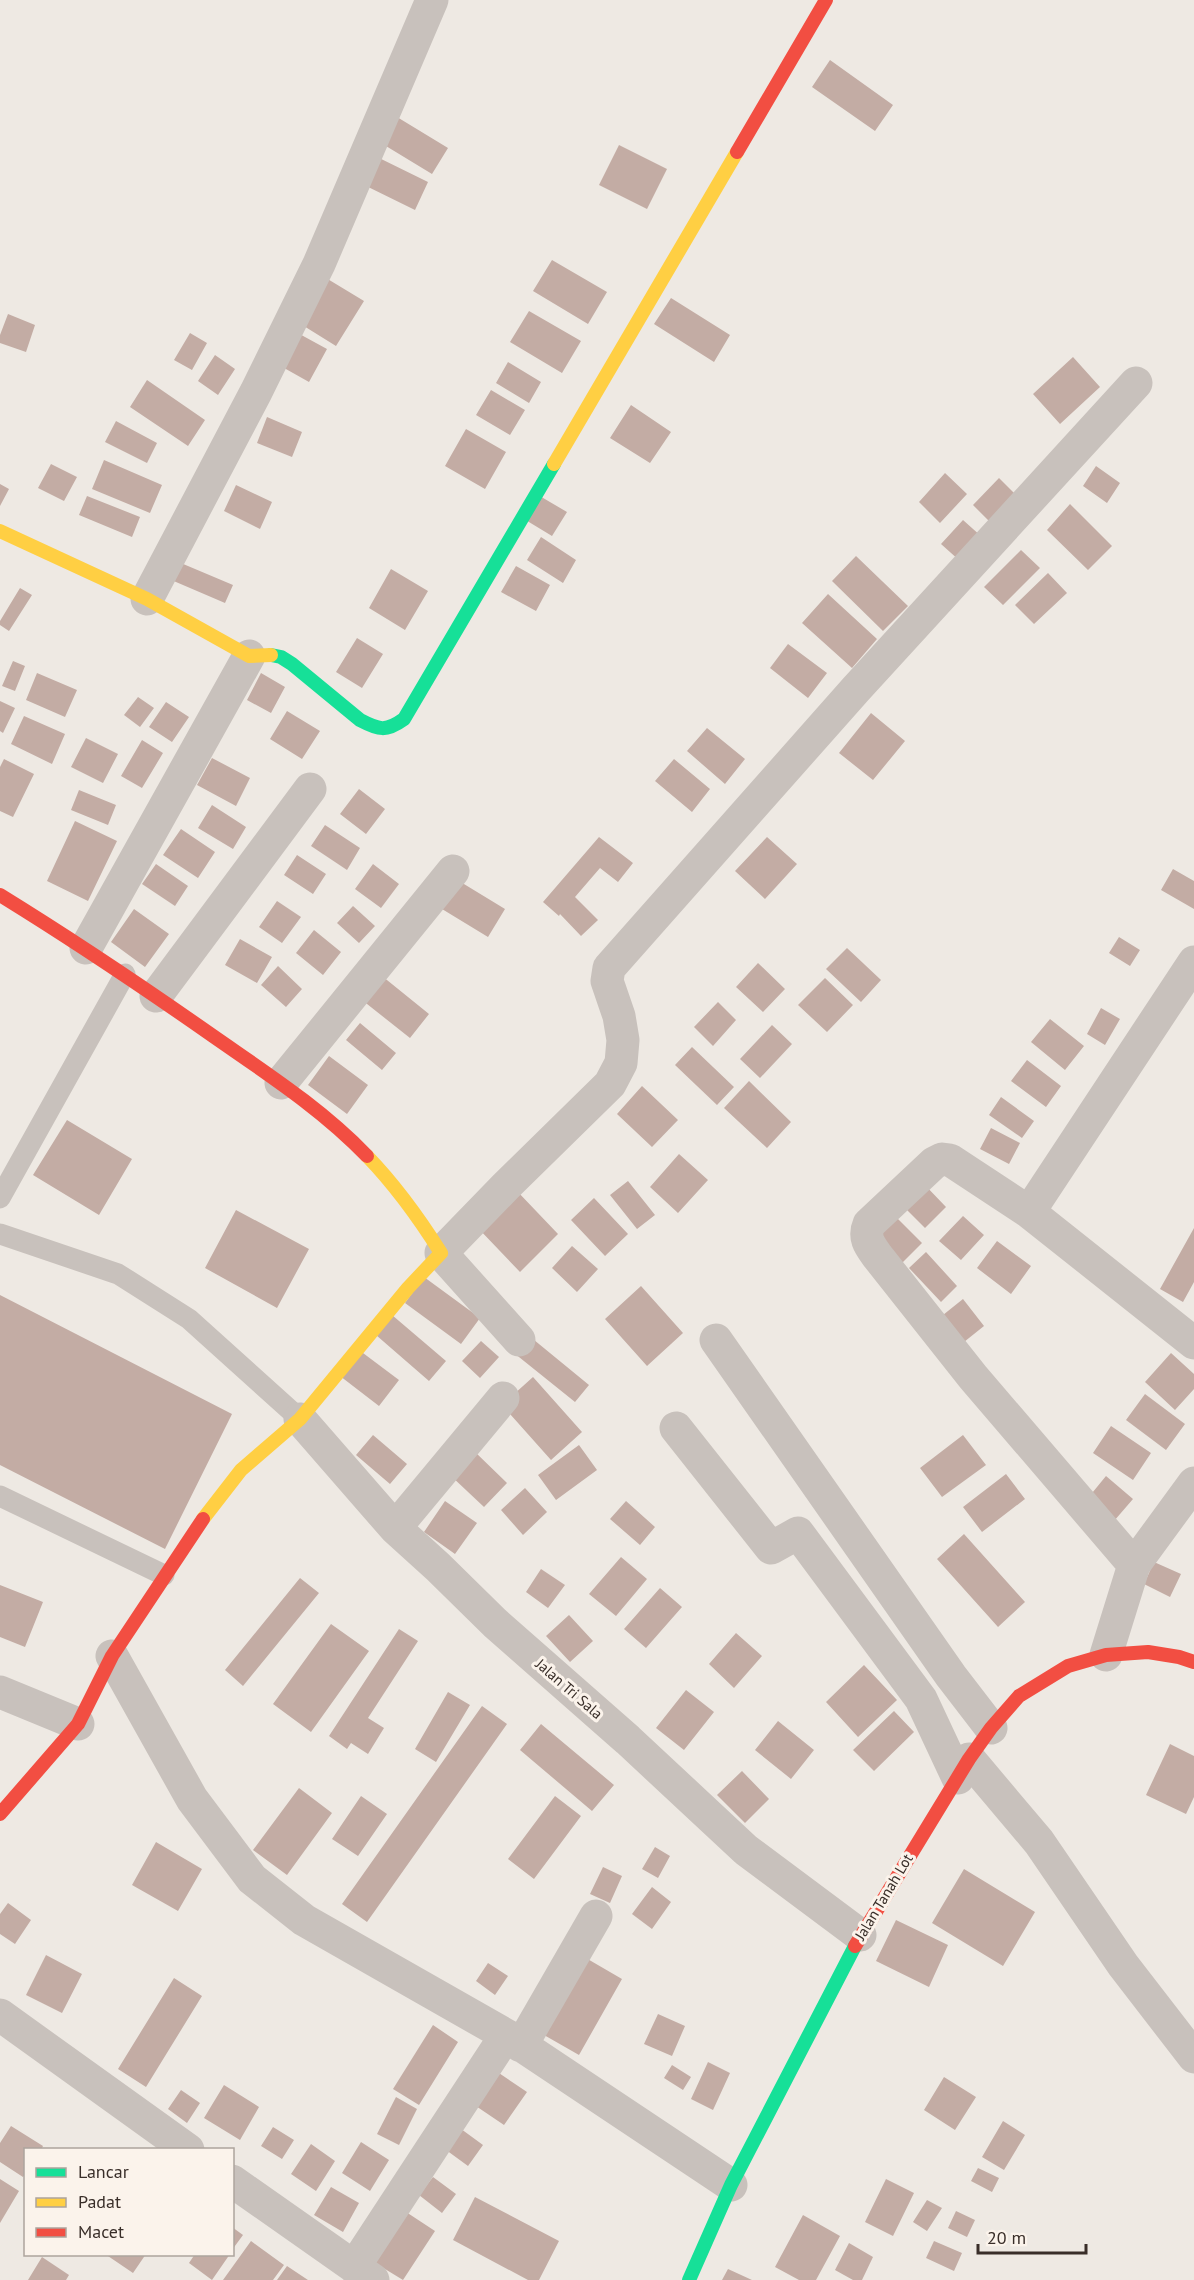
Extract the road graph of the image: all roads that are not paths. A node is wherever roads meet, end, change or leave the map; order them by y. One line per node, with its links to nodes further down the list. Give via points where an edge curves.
1 (432, 0): 5 (street, via 319,264)
2 (826, 0): 6 (street, via 404,719 381,730 327,696 304,672 280,656)
3 (1136, 383): 18 (street, via 619,955 609,968 607,981 623,1040 621,1063 610,1084)
4 (0, 531): 5 (street)
5 (147, 599): 6 (street)
6 (249, 656): 10 (street)
7 (310, 789): 13 (street)
8 (453, 871): 14 (street)
9 (0, 895): 10 (street)
10 (86, 948): 12 (street)
11 (1194, 962): 16 (street)
12 (125, 974): 13 (street); 15 (lane)
13 (156, 996): 14 (street)
14 (281, 1083): 18 (street, via 355,1143 388,1177)
15 (0, 1198)
16 (1029, 1212): 21 (street); 28 (street, via 957,1164 942,1159 869,1224 866,1238 973,1377)
17 (0, 1234): 23 (lane, via 118,1274 189,1319)
18 (441, 1253): 19 (street); 23 (street)
19 (519, 1340)
20 (716, 1340): 35 (street)
21 (1194, 1343)
22 (503, 1398): 27 (street)
23 (300, 1419): 27 (street, Jalan Tri Sala); 29 (street, via 241,1470)
24 (676, 1428): 36 (street, via 771,1548 798,1533 921,1700)
25 (1194, 1483): 28 (street)
26 (0, 1496): 29 (lane)
27 (395, 1528): 39 (street, Jalan Tri Sala, via 746,1850)
28 (1134, 1565): 30 (street)
29 (164, 1575): 31 (street)
30 (1107, 1655): 32 (street, Jalan Tanah Lot, via 1148,1652); 35 (street, Jalan Tanah Lot, via 1068,1666 1042,1680 1019,1696)
31 (112, 1656): 34 (street); 41 (street, via 192,1799 252,1880 304,1920)
32 (1194, 1662)
33 (0, 1692): 34 (street)
34 (78, 1724): 37 (street)
35 (991, 1728): 36 (street, Jalan Tanah Lot)
36 (963, 1768): 39 (street, Jalan Tanah Lot); 42 (street, via 1039,1842 1123,1965)
37 (0, 1814)
38 (596, 1916): 41 (street)
39 (860, 1935): 45 (street, Jalan Tanah Lot)
40 (0, 2015): 43 (street)
41 (513, 2041): 45 (street); 46 (street)
42 (1194, 2057)
43 (185, 2148)
44 (234, 2182): 46 (street)
45 (731, 2185): 47 (street, Jalan Tanah Lot)
46 (364, 2273)
47 (689, 2280)

